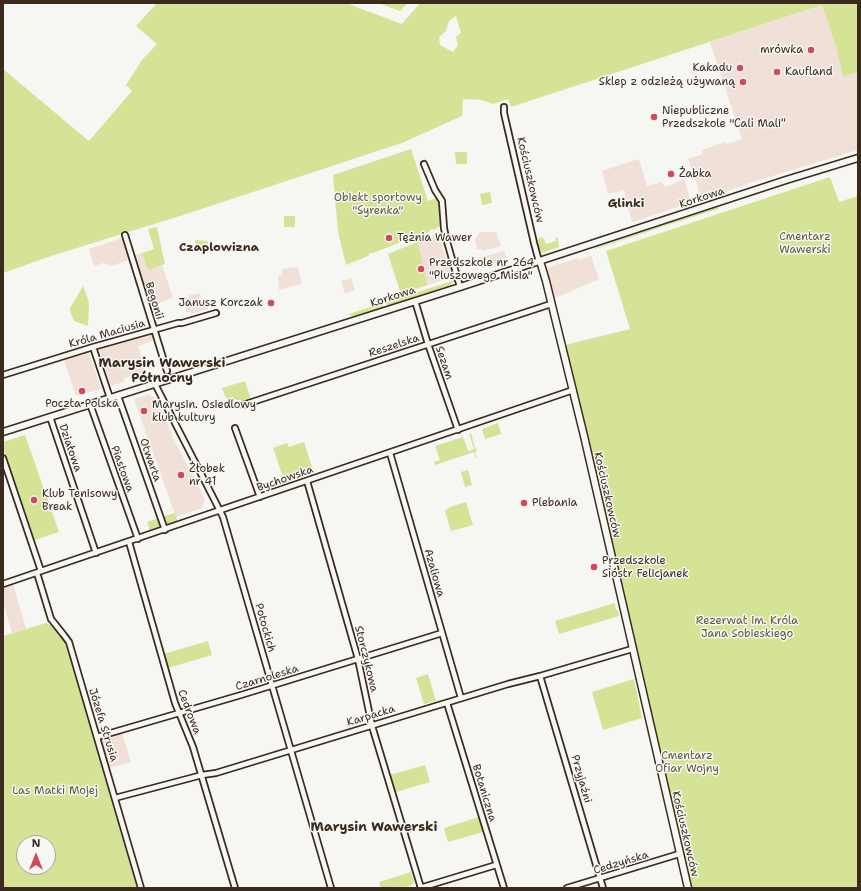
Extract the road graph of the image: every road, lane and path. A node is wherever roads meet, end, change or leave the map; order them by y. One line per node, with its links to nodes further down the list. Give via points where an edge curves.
1 (504, 107): 5 (street, Kościuszkowców)
2 (858, 158): 5 (street, Korkowa)
3 (424, 164): 6 (street, via 442,201 446,238)
4 (125, 236): 10 (street, Begonii)
5 (540, 261): 6 (street, Korkowa); 8 (street, Kościuszkowców)
6 (460, 287): 7 (street, Korkowa)
7 (414, 301): 11 (street, Sezam); 15 (street, Korkowa)
8 (551, 304): 11 (street, Reszelska); 16 (street, Kościuszkowców)
9 (216, 313): 10 (street, Króla Maciusia)
10 (154, 330): 12 (street, Króla Maciusia); 13 (street, Begonii)
11 (428, 344): 20 (street, Reszelska); 23 (street, Sezam)
12 (93, 347): 14 (street, Króla Maciusia); 18 (street)
13 (167, 371)
14 (3, 375)
15 (155, 384): 17 (street, Korkowa); 29 (street, Potockich)
16 (573, 390): 23 (street, Bychowska); 37 (street, Kościuszkowców)
17 (118, 396): 18 (street, Korkowa); 30 (street, Otwarta)
18 (110, 398): 19 (street, Korkowa)
19 (90, 404): 21 (street, Korkowa); 31 (street, Piastowa)
20 (243, 405)
21 (50, 417): 24 (street, Korkowa); 33 (street, Działowa)
22 (236, 428): 28 (street)
23 (458, 430): 25 (street, Bychowska)
24 (3, 432)
25 (390, 453): 27 (street, Bychowska); 36 (street, Azaliowa)
26 (3, 458): 34 (street, Józefa Strusia)
27 (307, 481): 28 (street, Bychowska); 38 (street, Storczykowa)
28 (260, 497): 29 (street, Bychowska)
29 (220, 511): 30 (street, Bychowska); 40 (street, Potockich)
30 (165, 530): 31 (street, Bychowska)
31 (138, 539): 32 (street, Bychowska)
32 (129, 542): 33 (street, Bychowska); 43 (street, Cedrowa)
33 (96, 553): 34 (street, Bychowska)
34 (39, 572): 35 (street, Bychowska); 45 (street, Józefa Strusia, via 50,619 69,642)
35 (3, 584)
36 (442, 633): 38 (street, Czarnoleska); 41 (street, Azaliowa)
37 (632, 649): 39 (street, Karpacka); 49 (street, Kościuszkowców)
38 (358, 659): 40 (street, Czarnoleska); 44 (street, Storczykowa)
39 (540, 676): 41 (street, Karpacka); 51 (street, Przyjaźni)
40 (272, 686): 43 (street, Czarnoleska); 46 (street, Potockich)
41 (461, 698): 42 (street, Karpacka)
42 (447, 702): 44 (street, Karpacka); 50 (street, Botaniczna)
43 (179, 713): 45 (street, Czarnoleska); 47 (street, Cedrowa)
44 (372, 726): 46 (street, Karpacka); 55 (street, Storczykowa)
45 (97, 737): 48 (street, Józefa Strusia)
46 (292, 750): 47 (street, Karpacka); 54 (street, Potockich)
47 (202, 775): 48 (street, Karpacka); 53 (street, Cedrowa)
48 (115, 798): 52 (street, Józefa Strusia)
49 (680, 854): 51 (street, Cedzyńska); 59 (street, Kościuszkowców)
50 (496, 865): 55 (street); 56 (street, Botaniczna)
51 (601, 878): 57 (street, Cedzyńska); 58 (street, Przyjaźni)
52 (141, 888)
53 (235, 888)
54 (331, 888)
55 (420, 888)
56 (504, 888)
57 (567, 888)
58 (604, 888)
59 (688, 888)

